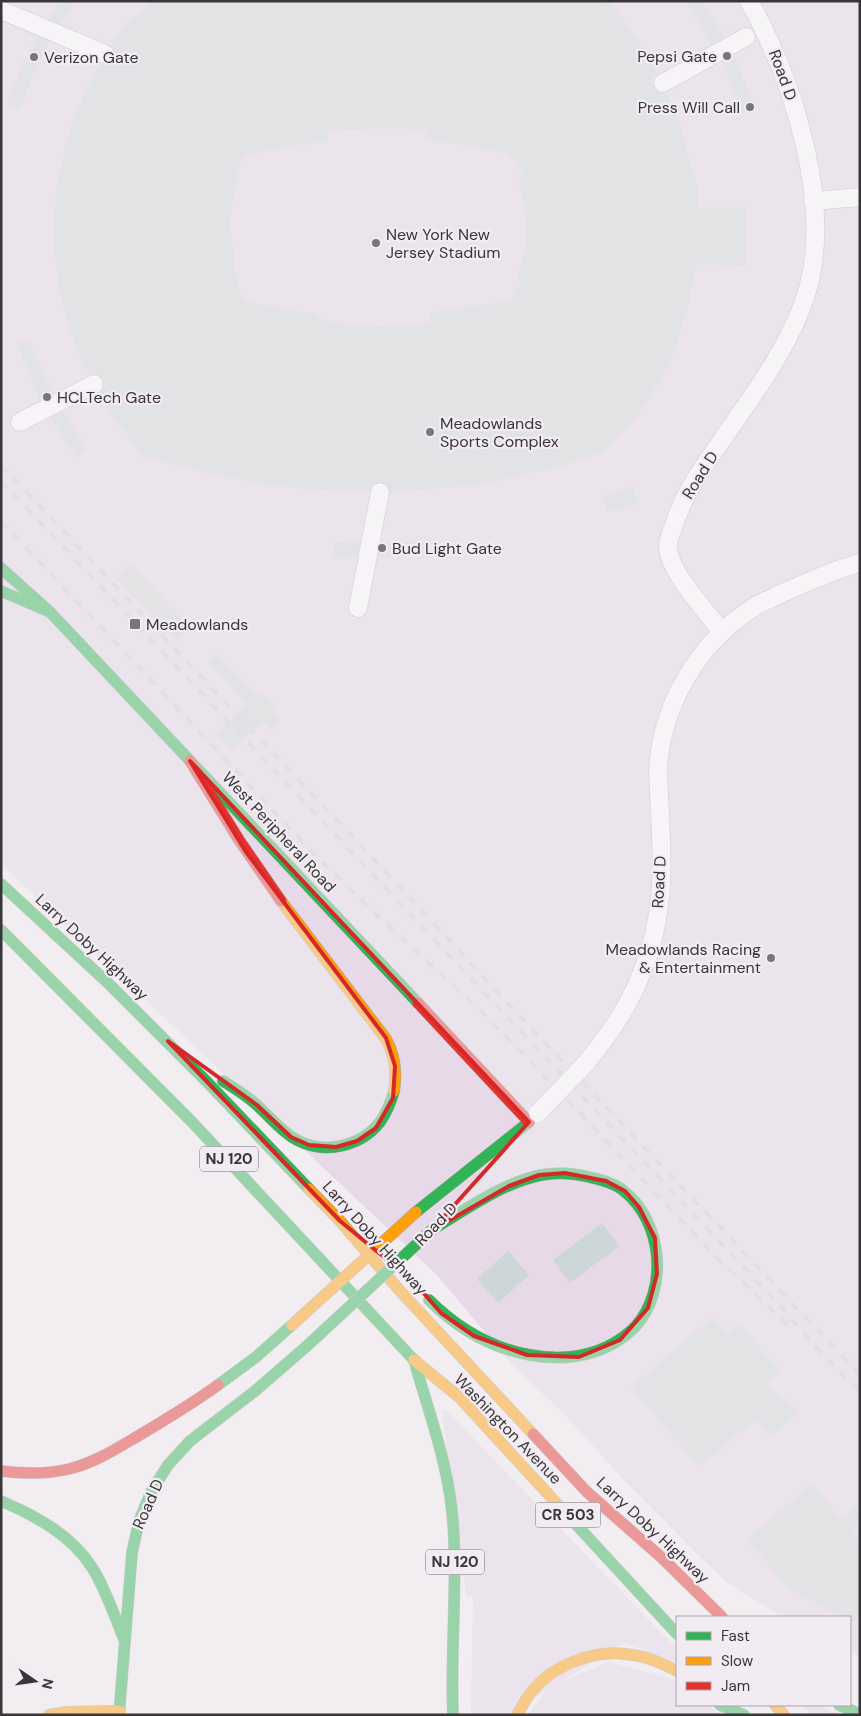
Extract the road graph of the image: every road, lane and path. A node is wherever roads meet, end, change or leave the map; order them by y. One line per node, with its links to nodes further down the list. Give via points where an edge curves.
1 (749, 1): 7 (street, Road D, via 774,49 791,93 804,142)
2 (1, 10): 4 (street)
3 (746, 37): 5 (street)
4 (106, 54)
5 (663, 83)
6 (860, 197): 7 (street)
7 (813, 201): 16 (street, Road D, via 813,268 804,302 776,360 699,473 678,511 670,536 670,555 680,576)
8 (94, 384): 9 (street)
9 (20, 422)
10 (380, 492): 14 (street)
11 (860, 563): 16 (street, via 811,580 751,608)
12 (1, 568): 15 (main road, West Peripheral Road)
13 (1, 591): 15 (main road)
14 (358, 608)
15 (50, 612): 17 (main road, West Peripheral Road)
16 (722, 632): 23 (street, Road D, bridge, via 684,680 666,725 658,769 660,898 654,935 636,986 604,1041)
17 (190, 761): 22 (main road, via 246,852 386,1038 395,1066 393,1098 376,1128 357,1141 326,1148 309,1145 292,1137 257,1105); 23 (main road, West Peripheral Road)
18 (1, 884): 22 (main road, Larry Doby Highway / NJ 120)
19 (1, 930): 21 (main road, NJ 120)
20 (1, 943): 21 (main road)
21 (35, 966): 30 (main road, NJ 120, via 204,1133)
22 (168, 1041): 26 (main road, Larry Doby Highway / NJ 120)
23 (533, 1117): 24 (main road, Road D); 31 (main road, bridge, via 416,1212 251,1362 203,1397 93,1461 49,1472)
24 (484, 1172)
25 (459, 1200): 27 (main road, Road D)
26 (340, 1221): 28 (main road); 32 (main road, Larry Doby Highway / NJ 120, via 400,1292)
27 (433, 1229): 29 (main road, via 509,1186 539,1175 565,1173 606,1181 625,1191 651,1228 657,1250 656,1286 642,1318 628,1334 601,1351 569,1358 527,1356 474,1336 441,1313); 37 (main road, Road D, bridge, via 308,1345 190,1440 170,1462 154,1486 135,1533)
28 (406, 1275)
29 (424, 1294)
30 (414, 1360): 36 (main road, Washington Avenue / CR 503, via 459,1397); 42 (main road, NJ 120, via 444,1464 453,1519)
31 (1, 1471)
32 (587, 1492): 34 (main road, CR 503); 35 (main road, Larry Doby Highway / NJ 120, via 661,1557)
33 (1, 1501): 37 (main road, via 48,1524 82,1554 100,1581)
34 (635, 1549)
35 (721, 1616)
36 (676, 1633)
37 (125, 1641): 43 (main road, Road D)
38 (676, 1671): 46 (main road, via 629,1653 606,1653 584,1658 562,1667 543,1681)
39 (722, 1706): 47 (main road)
40 (743, 1706): 48 (main road)
41 (841, 1706): 44 (main road)
42 (452, 1712)
43 (119, 1713): 45 (main road, via 73,1711)
44 (860, 1714)
45 (49, 1715)
46 (517, 1715)
47 (744, 1715)
48 (752, 1715)

